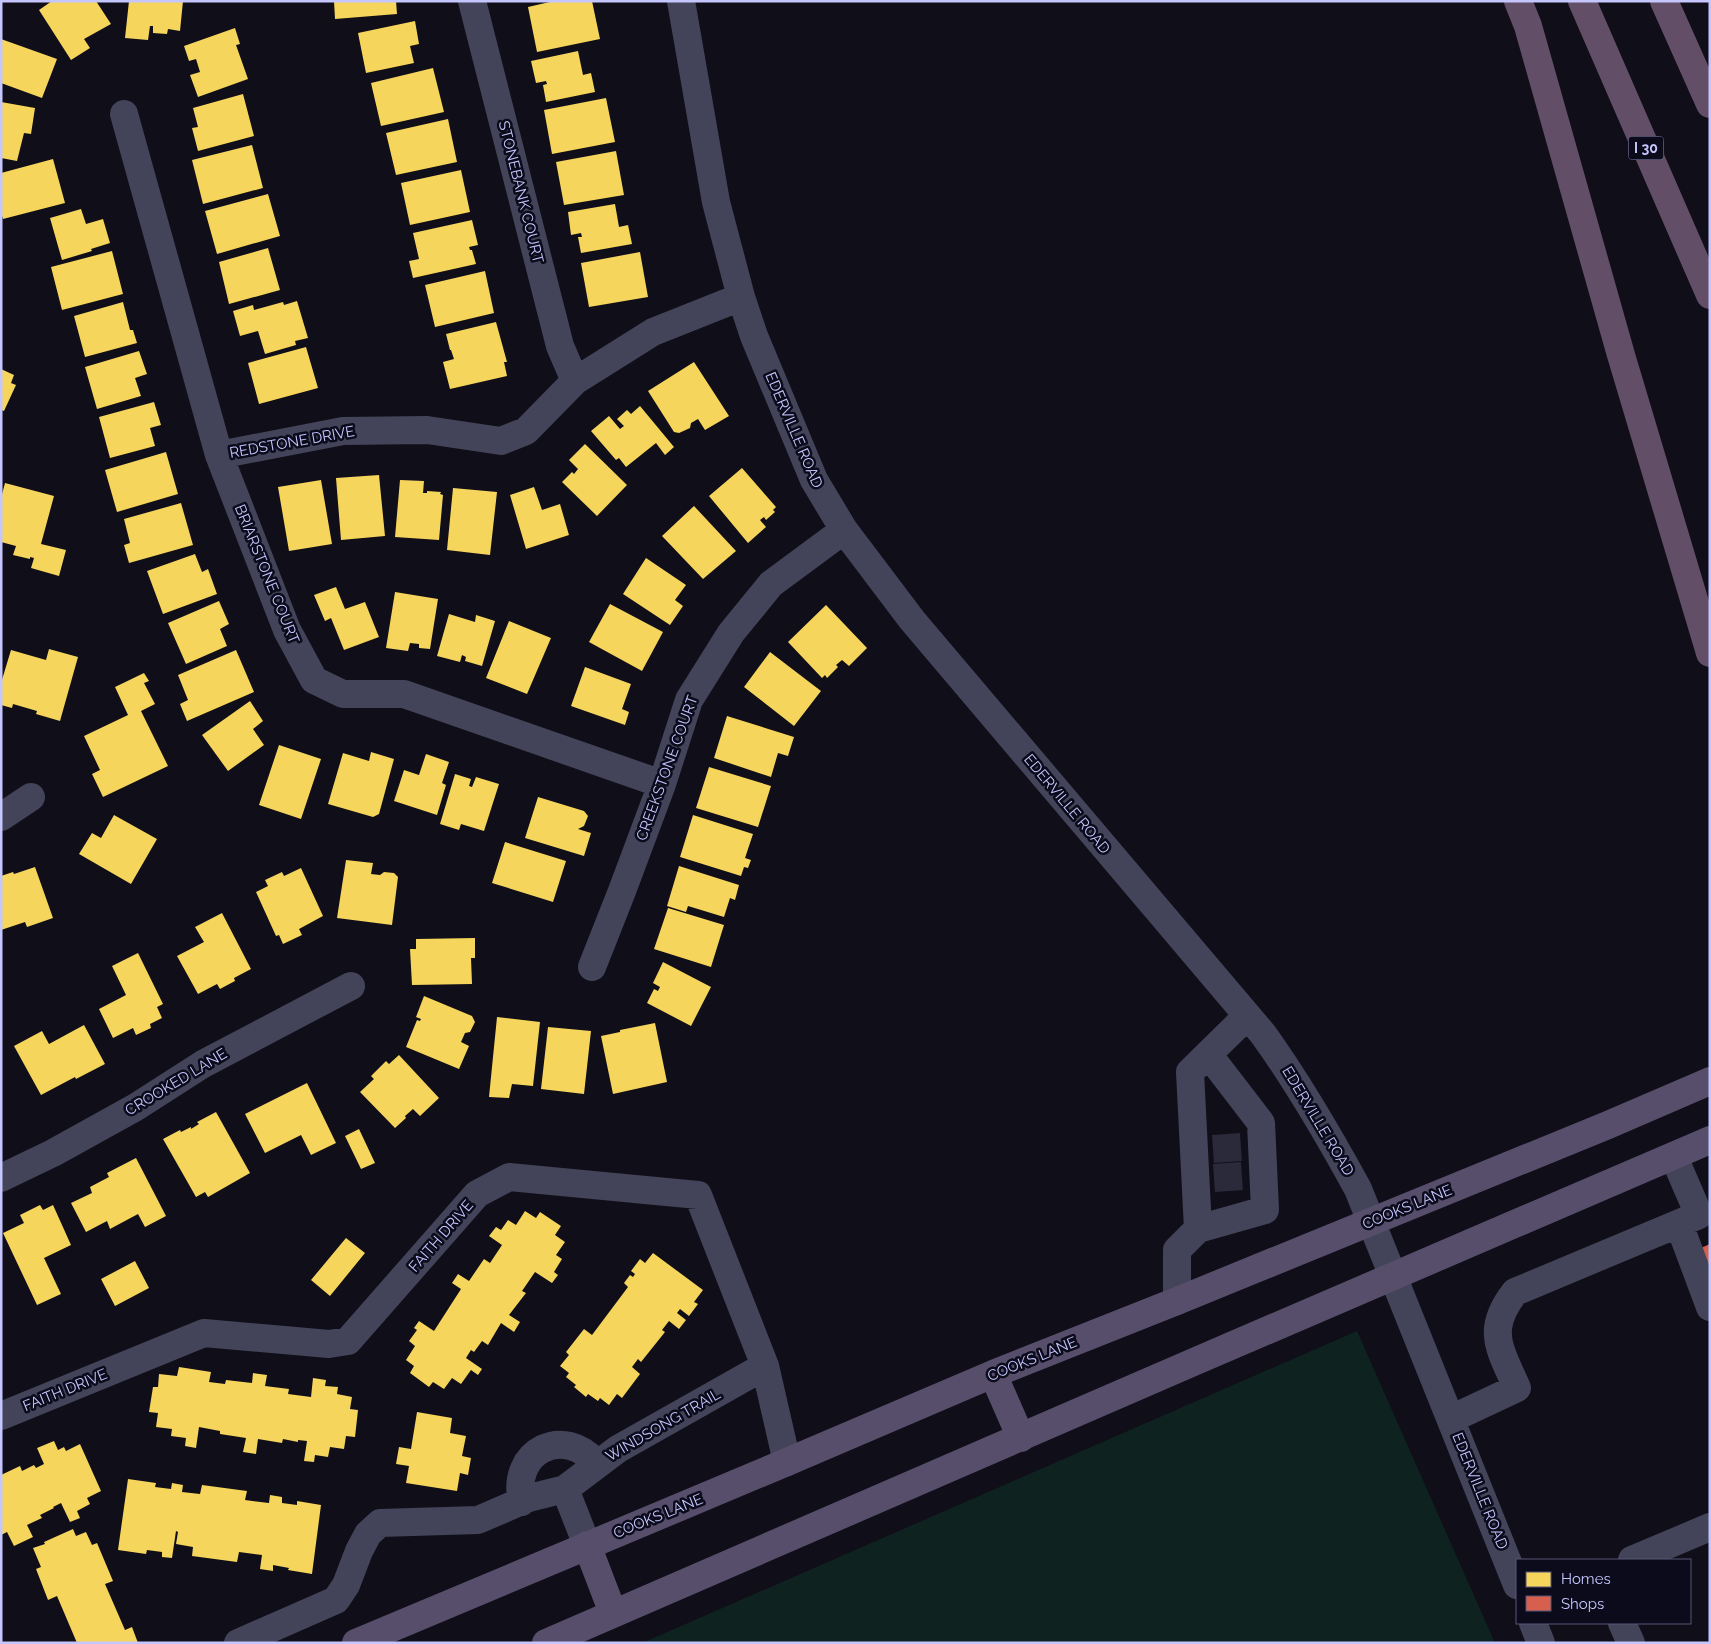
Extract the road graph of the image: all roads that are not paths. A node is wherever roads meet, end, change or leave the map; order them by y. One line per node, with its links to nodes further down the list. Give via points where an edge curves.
1 (472, 1): 10 (street, STONEBANK COURT, via 560,346)
2 (681, 1): 9 (street, EDERVILLE ROAD, via 716,202)
3 (1518, 1): 13 (highway, via 1528,26)
4 (1582, 1): 8 (highway, I 30)
5 (1664, 1): 6 (highway)
6 (1710, 104)
7 (124, 114): 11 (street, BRIARSTONE COURT)
8 (1710, 295)
9 (741, 297): 10 (street, REDSTONE DRIVE, via 653,332); 12 (street, EDERVILLE ROAD, via 814,480)
10 (575, 381): 11 (street, REDSTONE DRIVE, via 526,431 501,441 427,430 343,431)
11 (219, 455): 14 (street, BRIARSTONE COURT, via 287,630 314,680 343,694 404,694)
12 (844, 530): 14 (street, CREEKSTONE COURT, via 771,584 731,633 689,700); 19 (street, EDERVILLE ROAD, via 912,620)
13 (1710, 653)
14 (662, 784): 17 (street, CREEKSTONE COURT)
15 (31, 797): 16 (street)
16 (1, 817)
17 (592, 967)
18 (351, 986): 24 (street, CROOKED LANE, via 203,1064 136,1107 53,1153)
19 (1247, 1016): 20 (street); 26 (street, EDERVILLE ROAD, via 1291,1073 1358,1189)
20 (1208, 1054): 27 (street, via 1190,1072 1204,1150 1205,1178); 27 (street, via 1260,1123 1260,1174 1265,1210)
21 (1710, 1081): 26 (main road, COOKS LANE)
22 (1710, 1140): 23 (main road)
23 (1674, 1157): 25 (street); 28 (main road)
24 (1, 1178)
25 (1701, 1218): 30 (street); 34 (street, via 1515,1292 1504,1306 1497,1329 1501,1352 1516,1388)
26 (1370, 1222): 28 (street, EDERVILLE ROAD); 29 (main road, COOKS LANE)
27 (1198, 1229): 29 (street, via 1177,1250)
28 (1393, 1276): 34 (street, EDERVILLE ROAD); 35 (main road)
29 (1177, 1301): 32 (main road, COOKS LANE)
30 (1710, 1307)
31 (765, 1366): 33 (street, FAITH DRIVE, via 698,1196 509,1177 477,1194 348,1341 329,1344 204,1333); 36 (street, FAITH DRIVE); 37 (street, WINDSONG TRAIL, via 618,1448)
32 (993, 1374): 35 (main road); 36 (main road, COOKS LANE)
33 (1, 1416)
34 (1451, 1419): 43 (street, EDERVILLE ROAD)
35 (1020, 1438): 44 (main road)
36 (787, 1462): 41 (main road, COOKS LANE)
37 (597, 1464): 38 (street, WINDSONG TRAIL); 39 (street, via 590,1455 569,1445 557,1444 537,1452 523,1469 520,1480)
38 (565, 1489): 39 (street, WINDSONG TRAIL); 41 (street)
39 (522, 1502): 47 (street, WINDSONG TRAIL, via 478,1520 380,1523 368,1534 336,1600)
40 (1710, 1527): 42 (street)
41 (586, 1545): 44 (main road); 48 (main road, COOKS LANE)
42 (1634, 1559)
43 (1516, 1582)
44 (613, 1613): 49 (main road)
45 (1533, 1624): 50 (street)
46 (1622, 1624): 51 (street)
47 (238, 1643)
48 (356, 1643)
49 (546, 1643)
50 (1541, 1643)
51 (1631, 1643)

